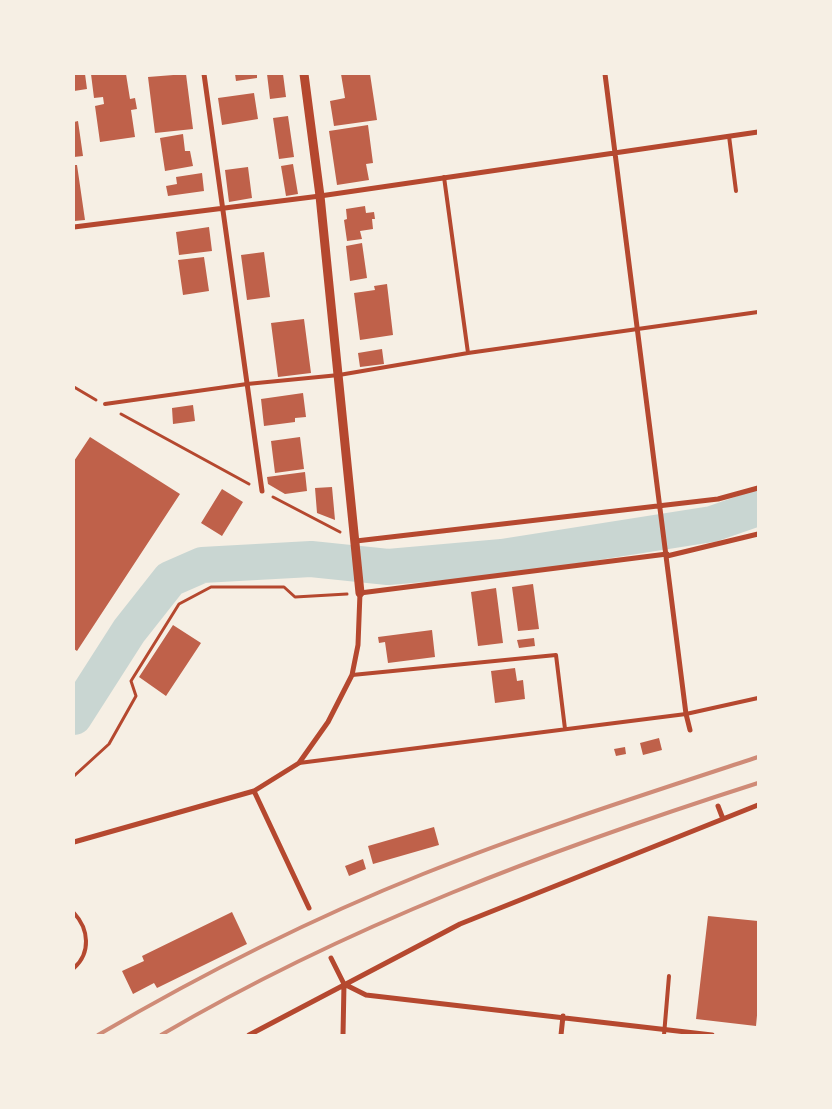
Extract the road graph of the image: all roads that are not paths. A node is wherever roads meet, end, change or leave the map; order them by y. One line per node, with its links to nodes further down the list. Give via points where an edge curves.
1 (204, 74): 10 (street)
2 (304, 74): 9 (street)
3 (605, 74): 6 (street)
4 (758, 132): 5 (street)
5 (729, 136): 6 (street); 8 (lane)
6 (616, 153): 7 (street); 13 (street)
7 (444, 177): 9 (street); 14 (lane)
8 (736, 191)
9 (320, 196): 10 (street); 15 (street)
10 (222, 207): 11 (street); 16 (street)
11 (74, 227)
12 (758, 312): 13 (lane)
13 (638, 328): 14 (lane); 20 (street)
14 (468, 353): 15 (lane)
15 (339, 375): 16 (lane); 22 (street)
16 (247, 384): 17 (lane); 19 (street)
17 (104, 404)
18 (758, 488): 20 (street, via 718,499)
19 (262, 491)
20 (660, 506): 22 (street); 23 (street)
21 (758, 534): 23 (street)
22 (356, 541): 24 (street)
23 (667, 555): 24 (street); 27 (street)
24 (360, 593): 25 (street, via 358,645)
25 (352, 675): 28 (lane, via 556,655); 30 (street, via 328,722)
26 (758, 698): 27 (lane)
27 (686, 714): 28 (lane); 29 (street)
28 (565, 729): 30 (lane)
29 (690, 730)
30 (299, 763): 31 (street)
31 (254, 792): 35 (street); 36 (street)
32 (758, 805): 34 (street)
33 (718, 806): 34 (street)
34 (723, 818): 41 (street, via 460,924)
35 (74, 842)
36 (309, 908)
37 (74, 913): 39 (lane, via 84,927 86,945)
38 (331, 958): 41 (street)
39 (74, 968)
40 (669, 976): 43 (lane)
41 (344, 984): 42 (street, via 366,994); 44 (street); 45 (street)
42 (563, 1016): 43 (street); 46 (street)
43 (664, 1028): 47 (lane); 48 (street)
44 (249, 1035)
45 (343, 1035)
46 (561, 1035)
47 (664, 1035)
48 (712, 1035)

